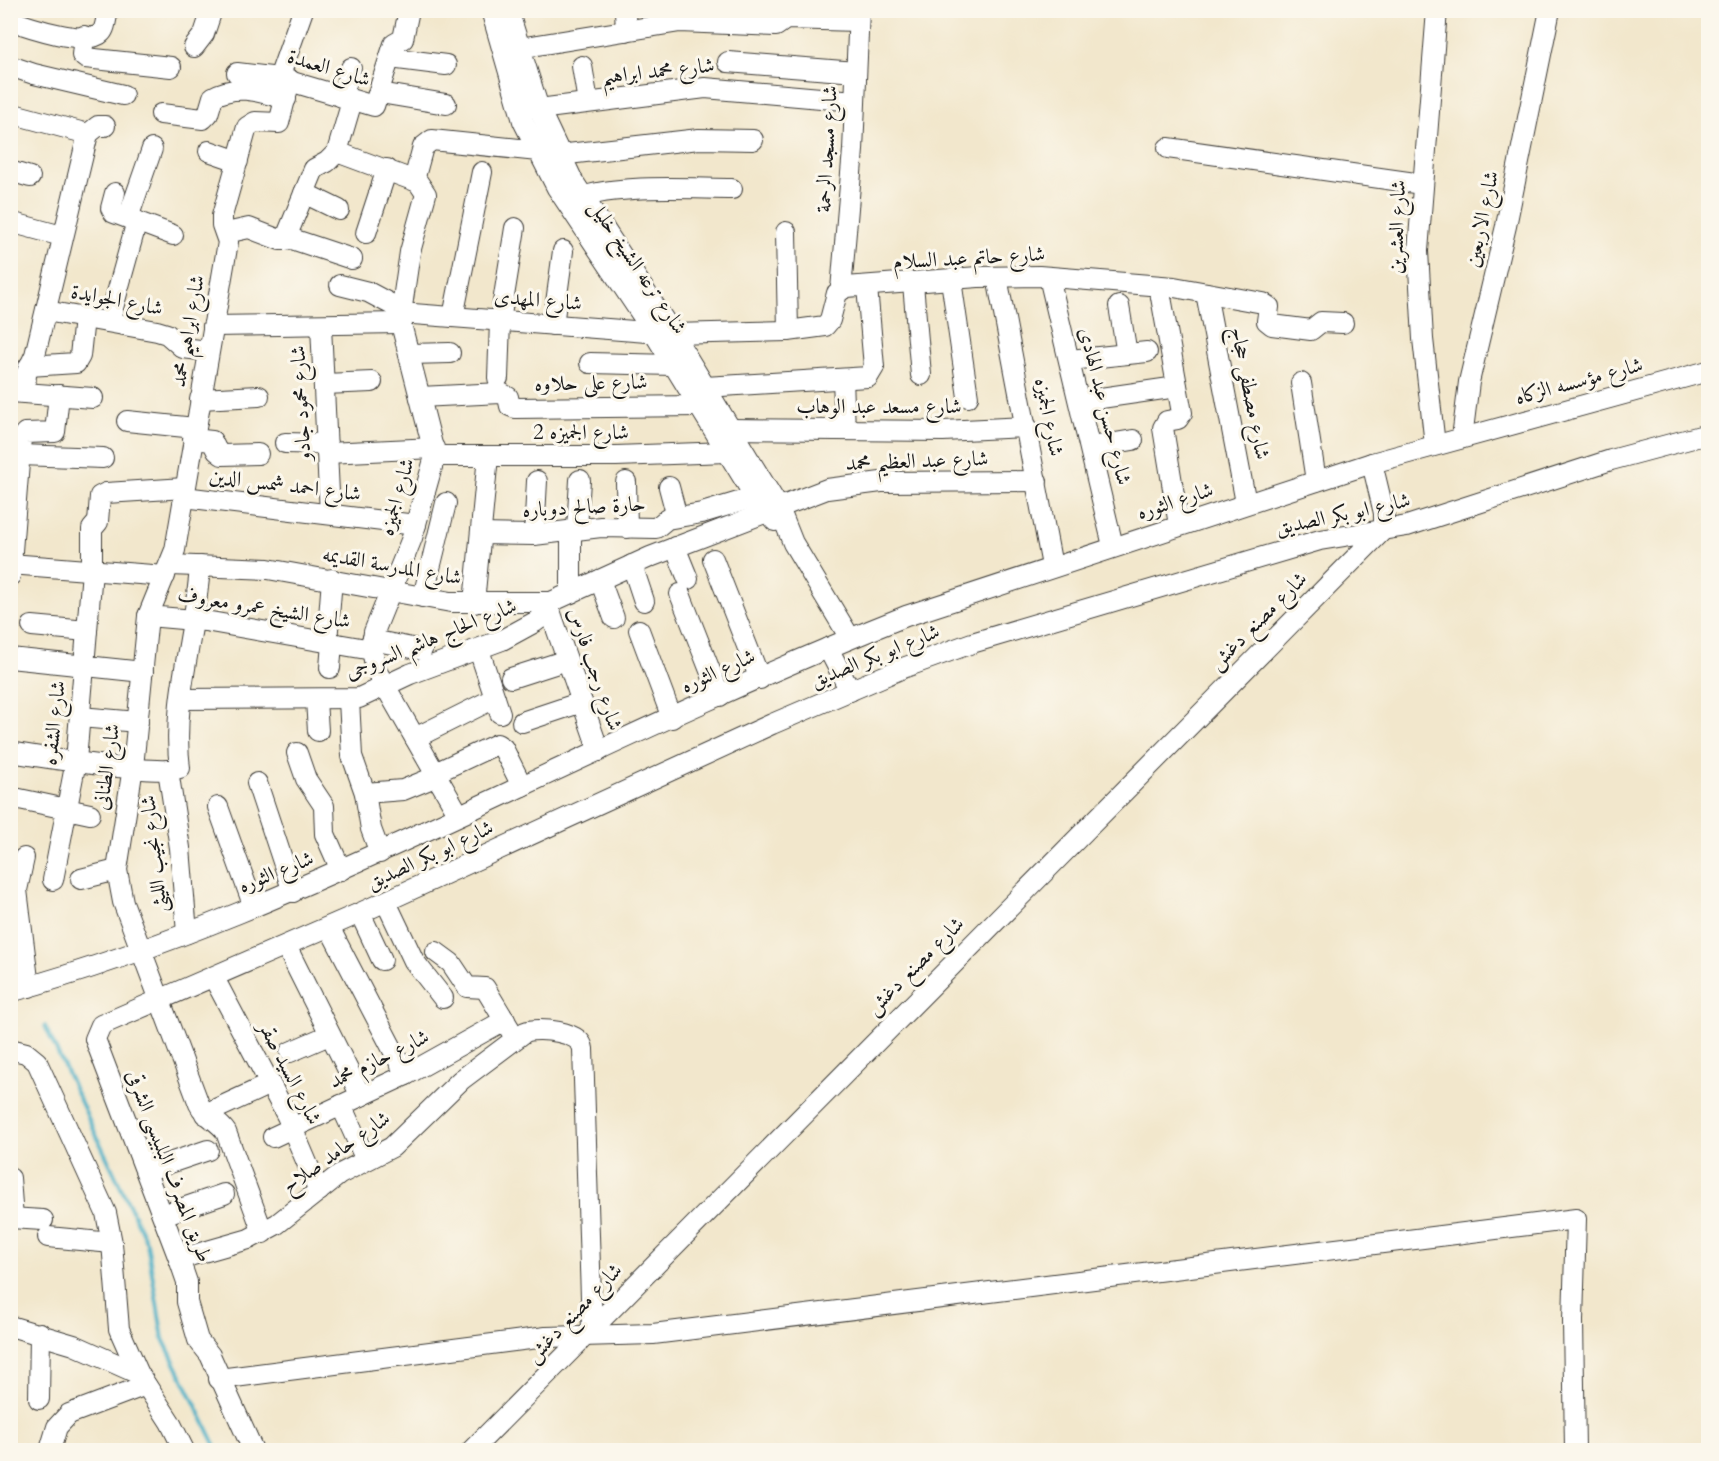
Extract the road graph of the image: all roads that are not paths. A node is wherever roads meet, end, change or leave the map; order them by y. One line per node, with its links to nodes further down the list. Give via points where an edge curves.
1 (108, 10): 13 (street, via 100,33)
2 (212, 10): 14 (street, via 204,34)
3 (303, 10): 25 (street)
4 (409, 10): 16 (street, شارع العمدة, via 403,39 394,43)
5 (491, 10): 39 (street, شارع ترعه الشيخ خليل, via 516,100)
6 (508, 10): 15 (street, شارع ترعه الشيخ خليل)
7 (625, 10): 12 (street)
8 (1437, 10): 48 (street, شارع العشرين)
9 (1550, 10): 120 (street, شارع الاربعين, via 1469,382)
10 (858, 16): 12 (street, via 786,19 776,26 697,21); 23 (street, شارع مسجد الرحمة)
11 (10, 20): 13 (street, via 43,33)
12 (626, 31): 15 (street)
13 (84, 36): 21 (street, via 85,58)
14 (194, 47)
15 (519, 48): 32 (street, شارع ترعه الشيخ خليل)
16 (390, 58): 18 (street); 26 (street, شارع العمدة)
17 (728, 63): 23 (street)
18 (446, 65)
19 (10, 66): 27 (street)
20 (582, 66): 30 (street)
21 (171, 67)
22 (351, 68): 28 (street)
23 (856, 72): 29 (street, شارع مسجد الرحمة)
24 (237, 73): 25 (street, شارع العمدة)
25 (285, 86): 28 (street, شارع العمدة); 34 (street, via 236,89 213,97 203,119); 42 (street, شارع ابراهيم محمد, via 277,124 249,125)
26 (380, 93): 28 (street, شارع العمدة, via 374,106); 31 (street)
27 (123, 94)
28 (347, 99): 40 (street)
29 (855, 101): 30 (street, شارع محمد ابراهيم, via 705,88); 72 (street, شارع مسجد الرحمة)
30 (588, 102): 32 (street, شارع محمد ابراهيم)
31 (446, 104)
32 (539, 109): 41 (street, شارع ترعه الشيخ خليل)
33 (10, 113): 61 (street, via 96,130)
34 (161, 114)
35 (753, 140): 41 (street, via 699,139)
36 (1168, 148): 48 (street)
37 (152, 149): 54 (street)
38 (209, 151): 42 (street)
39 (538, 151): 47 (street, via 432,140 423,147); 52 (street, شارع ترعه الشيخ خليل)
40 (337, 152): 43 (street); 51 (street, via 315,167)
41 (559, 155): 52 (street, شارع ترعه الشيخ خليل)
42 (238, 161): 58 (street, شارع ابراهيم محمد, via 222,216)
43 (387, 170): 47 (street); 59 (street)
44 (10, 171): 46 (street)
45 (482, 172): 77 (street)
46 (30, 177)
47 (414, 180): 76 (street, via 426,194 410,252)
48 (1422, 184): 123 (street, شارع العشرين, via 1419,286)
49 (732, 189): 52 (street, via 622,191)
50 (115, 194): 54 (street, via 112,211)
51 (304, 194): 53 (street); 62 (street)
52 (574, 199): 86 (street, شارع ترعه الشيخ خليل)
53 (339, 210)
54 (132, 219): 60 (street); 80 (street)
55 (10, 222): 61 (street)
56 (515, 228): 79 (street)
57 (786, 232): 85 (street)
58 (226, 233): 62 (street, via 249,228); 83 (street, شارع ابراهيم محمد, via 228,242)
59 (366, 233)
60 (173, 235)
61 (62, 237): 75 (street)
62 (285, 240): 64 (street)
63 (563, 251): 82 (street)
64 (352, 259)
65 (998, 277): 66 (street, شارع حاتم عبد السلام); 67 (street, شارع حاتم عبد السلام); 115 (street, شارع الجميزه)
66 (1049, 277): 70 (street, شارع حاتم عبد السلام); 92 (street, شارع حسن عبد الهادى)
67 (951, 280): 68 (street, شارع حاتم عبد السلام); 109 (street)
68 (913, 284): 71 (street, شارع حاتم عبد السلام); 97 (street)
69 (340, 285): 76 (street, via 368,292)
70 (1159, 286): 73 (street, شارع حاتم عبد السلام); 104 (street)
71 (867, 287): 72 (street, شارع حاتم عبد السلام); 99 (street, via 873,371 864,378)
72 (841, 290): 85 (street, via 825,326)
73 (1206, 292): 81 (street, شارع حاتم عبد السلام, via 1268,305 1267,321 1272,325 1311,330 1322,322); 142 (street, شارع مصطفى حجاج)
74 (1119, 306): 91 (street)
75 (46, 311): 78 (street, شارع الجوايدة); 95 (street, via 35,355)
76 (400, 315): 77 (street, شارع المهدى); 84 (street, شارع المهدى); 90 (street, شارع الجميزه)
77 (453, 317): 79 (street, شارع المهدى)
78 (84, 318): 80 (street, شارع الجوايدة); 95 (street, via 76,363)
79 (500, 321): 82 (street, شارع المهدى); 98 (street)
80 (110, 322): 87 (street, شارع الجوايدة, via 167,334 183,348)
81 (1343, 323)
82 (553, 325): 86 (street, شارع المهدى)
83 (213, 326): 84 (street, شارع المهدى); 87 (street, شارع ابراهيم محمد)
84 (321, 326): 102 (street, شارع محمود جادو)
85 (788, 331): 86 (street)
86 (663, 334): 94 (street, شارع ترعه الشيخ خليل); 103 (street, شارع ترعه الشيخ خليل)
87 (208, 351): 111 (street, شارع ابراهيم محمد)
88 (1148, 352): 91 (street)
89 (450, 353): 90 (street)
90 (408, 354): 108 (street, شارع الجميزه)
91 (1127, 354): 92 (street)
92 (1070, 360): 112 (street, شارع حسن عبد الهادى)
93 (590, 363): 94 (street)
94 (673, 365): 113 (street, شارع ترعه الشيخ خليل)
95 (22, 369): 105 (street)
96 (1708, 371): 120 (street, شارع مؤسسه الزكاه)
97 (921, 375)
98 (498, 378)
99 (843, 379): 103 (street); 117 (street)
100 (372, 382): 102 (street)
101 (1301, 383): 136 (street)
102 (324, 384): 125 (street, شارع محمود جادو)
103 (705, 387): 116 (street, شارع ترعه الشيخ خليل)
104 (1177, 387): 112 (street); 148 (street, via 1181,416 1167,421 1163,428)
105 (18, 393): 106 (street)
106 (59, 395): 110 (street); 126 (street, via 55,432 25,433)
107 (259, 396): 111 (street)
108 (420, 397): 113 (street, شارع على حلاوه, via 501,393 515,408); 127 (street, شارع الجميزه)
109 (968, 397)
110 (93, 398)
111 (200, 399): 118 (street, شارع ابراهيم محمد)
112 (1080, 401): 124 (street, شارع حسن عبد الهادى)
113 (699, 406): 128 (street, شارع ترعه الشيخ خليل)
114 (127, 422): 118 (street)
115 (1027, 427): 117 (street, شارع مسعد عبد الوهاب); 135 (street, شارع الجميزه)
116 (730, 429): 117 (street, شارع مسعد عبد الوهاب); 143 (street, شارع ترعه الشيخ خليل)
117 (845, 430)
118 (194, 433): 129 (street, via 212,441 222,455); 139 (street, شارع ابراهيم محمد)
119 (1708, 434): 146 (street, شارع ابو بكر الصديق)
120 (1461, 438): 123 (street, شارع الثوره)
121 (1133, 440): 124 (street)
122 (285, 443): 125 (street, شارع الجميزه 2)
123 (1435, 445): 132 (street, شارع الثوره)
124 (1091, 447): 153 (street, شارع حسن عبد الهادى)
125 (327, 448): 127 (street, شارع الجميزه 2); 144 (street, شارع محمود جادو)
126 (17, 450): 131 (street); 159 (street)
127 (434, 452): 130 (street, شارع الجميزه 2); 147 (street, شارع الجميزه)
128 (727, 452): 130 (street, شارع الجميزه 2); 140 (street, شارع ترعه الشيخ خليل)
129 (258, 454)
130 (488, 456): 151 (street)
131 (103, 458)
132 (1374, 470): 136 (street, شارع الثوره); 146 (street)
133 (580, 480): 150 (street)
134 (537, 481): 152 (street)
135 (1037, 481): 143 (street, شارع عبد العظيم محمد, via 852,484 827,489); 158 (street, شارع الجميزه)
136 (1316, 481): 142 (street, شارع الثوره)
137 (626, 482): 149 (street)
138 (669, 487): 145 (street)
139 (184, 493): 144 (street, شارع احمد شمس الدين); 160 (street, شارع ابراهيم محمد); 161 (street, شارع احمد شمس الدين, via 102,495 98,522 92,529)
140 (755, 497): 143 (street, شارع ترعه الشيخ خليل); 145 (street, حارة صالح دوباره)
141 (446, 503): 166 (street)
142 (1246, 503): 148 (street, شارع الثوره)
143 (773, 511): 154 (street, شارع المدرسة القديمه); 176 (street, شارع ترعه الشيخ خليل)
144 (330, 514): 147 (street, شارع احمد شمس الدين)
145 (677, 517): 149 (street, حارة صالح دوباره, via 665,520 658,528)
146 (1382, 523): 190 (street, شارع ابو بكر الصديق, via 1038,621); 262 (street, شارع مصنع دغش)
147 (416, 525): 164 (street, شارع الجميزه)
148 (1179, 525): 153 (street, شارع الثوره)
149 (627, 528): 150 (street, حارة صالح دوباره)
150 (574, 529): 152 (street, حارة صالح دوباره); 165 (street)
151 (481, 534): 152 (street, حارة صالح دوباره); 168 (street)
152 (534, 535)
153 (1113, 546): 158 (street, شارع الثوره)
154 (675, 548): 157 (street, شارع المدرسة القديمه); 191 (street)
155 (713, 559): 188 (street)
156 (200, 566): 160 (street, شارع المدرسة القديمه); 162 (street, شارع المدرسة القديمه, via 268,569); 172 (street, شارع نجيب الليثى)
157 (632, 566): 163 (street, شارع المدرسة القديمه); 167 (street)
158 (1052, 566): 176 (street, شارع الثوره)
159 (11, 568): 161 (street, شارع المدرسة القديمه)
160 (168, 570): 161 (street, شارع المدرسة القديمه); 170 (street, شارع الطنانى)
161 (92, 571): 175 (street, شارع الشفره)
162 (332, 579): 164 (street, شارع المدرسة القديمه); 177 (street)
163 (600, 580): 165 (street, شارع المدرسة القديمه); 171 (street)
164 (390, 591): 166 (street, شارع المدرسة القديمه); 178 (street, شارع الجميزه)
165 (571, 593): 169 (street, شارع المدرسة القديمه)
166 (423, 597): 168 (street, شارع المدرسة القديمه)
167 (644, 601)
168 (474, 603): 169 (street, شارع المدرسة القديمه)
169 (548, 606): 181 (street, شارع الحاج هاشم السروجى, via 519,632); 183 (street, شارع رجب فارس)
170 (148, 616): 172 (street, شارع الشيخ عمرو معروف); 186 (street, شارع الطنانى)
171 (614, 618)
172 (194, 620): 177 (street, شارع الشيخ عمرو معروف); 192 (street, شارع نجيب الليثى)
173 (32, 626): 175 (street)
174 (639, 630): 197 (street)
175 (87, 631): 184 (street, شارع الشفره)
176 (850, 638): 179 (street, شارع الثوره)
177 (329, 642): 178 (street, شارع الشيخ عمرو معروف); 185 (street)
178 (372, 645): 180 (street, شارع الشيخ عمرو معروف); 189 (street, via 376,670)
179 (828, 648): 188 (street, شارع الثوره); 190 (street)
180 (422, 650)
181 (479, 650): 189 (street, شارع الحاج هاشم السروجى); 201 (street, via 497,706)
182 (10, 658): 184 (street)
183 (567, 660): 187 (street); 195 (street, شارع رجب فارس)
184 (84, 666): 186 (street); 196 (street, شارع الشفره)
185 (330, 668)
186 (143, 672): 198 (street, شارع الطنانى)
187 (511, 678)
188 (760, 679): 191 (street, شارع الثوره)
189 (385, 686): 194 (street, شارع الحاج هاشم السروجى); 201 (street)
190 (850, 691): 224 (street, شارع ابو بكر الصديق)
191 (720, 696): 197 (street, شارع الثوره)
192 (181, 699): 193 (street, شارع الحاج هاشم السروجى); 207 (street, شارع نجيب الليثى)
193 (316, 700): 194 (street, شارع الحاج هاشم السروجى); 200 (street)
194 (349, 700): 211 (street, via 352,756)
195 (582, 702): 199 (street); 202 (street, شارع رجب فارس)
196 (80, 717): 198 (street); 205 (street, شارع الشفره)
197 (672, 718): 202 (street, شارع الثوره)
198 (138, 722): 206 (street, شارع الطنانى)
199 (522, 722)
200 (318, 731)
201 (415, 738): 208 (street)
202 (599, 751): 210 (street, شارع الثوره)
203 (10, 752): 205 (street)
204 (297, 753): 220 (street, via 306,779 324,806 325,834)
205 (76, 761): 206 (street); 214 (street, شارع الشفره)
206 (133, 767): 207 (street); 219 (street, شارع الطنانى)
207 (173, 770): 228 (street, شارع نجيب الليثى)
208 (436, 775): 210 (street, via 497,744 503,748); 211 (street, via 403,790); 216 (street)
209 (257, 783): 223 (street)
210 (522, 786): 216 (street, شارع الثوره)
211 (365, 793): 217 (street)
212 (10, 797): 214 (street)
213 (218, 807): 225 (street)
214 (66, 809): 215 (street); 222 (street, شارع الشفره)
215 (90, 814)
216 (459, 815): 217 (street, شارع الثوره)
217 (380, 853): 220 (street, شارع الثوره)
218 (24, 858): 234 (street, via 16,890)
219 (117, 870): 221 (street); 231 (street, شارع الطنانى, via 123,902)
220 (341, 870): 223 (street, شارع الثوره)
221 (81, 879)
222 (52, 880)
223 (293, 892): 225 (street, شارع الثوره)
224 (386, 902): 226 (street, شارع ابو بكر الصديق); 236 (street, via 414,961)
225 (254, 907): 228 (street, شارع الثوره)
226 (360, 913): 227 (street, شارع ابو بكر الصديق); 232 (street)
227 (329, 927): 229 (street, شارع ابو بكر الصديق); 243 (street)
228 (187, 933): 231 (street, شارع الثوره)
229 (286, 946): 233 (street, شارع ابو بكر الصديق); 240 (street)
230 (436, 952): 237 (street, via 451,963 467,987 485,988)
231 (144, 956): 234 (street, شارع الثوره); 235 (street, شارع الطنانى)
232 (382, 960)
233 (214, 978): 235 (street, شارع ابو بكر الصديق); 244 (street, شارع السيد صقر)
234 (20, 989)
235 (159, 996): 238 (street, شارع ابو بكر الصديق); 247 (street, شارع الطنانى)
236 (443, 998)
237 (505, 1020): 239 (street); 243 (street, شارع حازم محمد)
238 (98, 1029): 252 (street, طريق المصرف البلبيسى الشرقى, via 95,1039)
239 (522, 1034): 251 (street, شارع حامد صلاح, via 460,1080 392,1147); 262 (street, via 571,1035 583,1044)
240 (329, 1035): 242 (street); 245 (street)
241 (18, 1051): 259 (street, via 37,1062 43,1074 106,1213)
242 (290, 1052)
243 (406, 1075): 245 (street, شارع حازم محمد)
244 (270, 1084): 247 (street); 248 (street, شارع السيد صقر)
245 (361, 1096): 246 (street, شارع حازم محمد)
246 (342, 1105): 248 (street, شارع حازم محمد); 251 (street)
247 (205, 1114): 258 (street, via 226,1132)
248 (292, 1128): 249 (street, شارع حازم محمد); 254 (street, شارع السيد صقر)
249 (273, 1137)
250 (208, 1150): 252 (street)
251 (366, 1160): 254 (street, شارع حامد صلاح)
252 (146, 1171): 256 (street, طريق المصرف البلبيسى الشرقى)
253 (10, 1178): 257 (street)
254 (319, 1191): 258 (street, شارع حامد صلاح)
255 (224, 1194): 256 (street)
256 (163, 1215): 260 (street, طريق المصرف البلبيسى الشرقى)
257 (12, 1218): 259 (street)
258 (263, 1233): 260 (street, شارع حامد صلاح)
259 (112, 1243): 264 (street, via 119,1329)
260 (179, 1259): 265 (street, طريق المصرف البلبيسى الشرقى, via 198,1340 210,1355)
261 (10, 1326): 263 (street)
262 (588, 1333): 265 (street); 267 (street, شارع مصنع دغش); 272 (street, via 653,1334 1576,1219)
263 (40, 1334): 264 (street, via 74,1345); 266 (street)
264 (143, 1379): 268 (street, via 69,1414 57,1427); 269 (street)
265 (219, 1379): 270 (street, طريق المصرف البلبيسى الشرقى)
266 (39, 1399)
267 (491, 1443): 271 (street, شارع مصنع دغش)
268 (50, 1450)
269 (184, 1450)
270 (253, 1450)
271 (472, 1450)
272 (1575, 1450)

